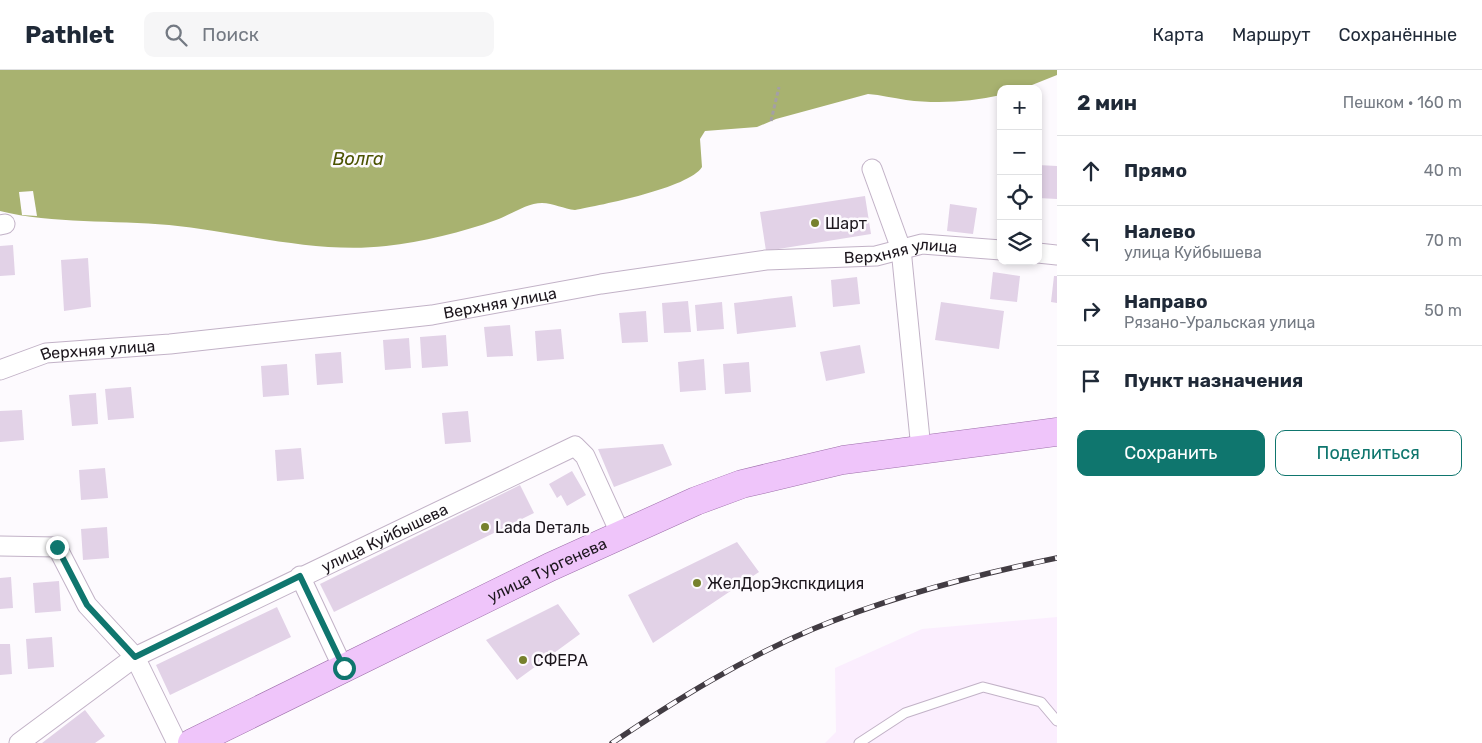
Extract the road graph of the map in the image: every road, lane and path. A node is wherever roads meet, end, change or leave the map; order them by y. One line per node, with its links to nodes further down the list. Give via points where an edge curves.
1 (779, 87): 2 (path)
2 (771, 121)
3 (872, 169): 4 (street)
4 (901, 249): 5 (street, Верхняя улица, via 922,244); 8 (street, Верхняя улица, via 876,256 766,260 601,284 432,315 170,344 46,353); 10 (street)
5 (997, 250)
6 (1042, 254): 7 (street)
7 (1057, 255)
8 (0, 370)
9 (1057, 432): 10 (main road, улица Тургенева)
10 (921, 449): 11 (main road, улица Тургенева, via 843,460 742,484)
11 (621, 536): 13 (street, улица Куйбышева, via 585,456 575,446); 15 (main road, улица Тургенева, via 550,567)
12 (0, 546): 14 (street, via 57,547 87,605)
13 (300, 576): 14 (street, улица Куйбышева); 15 (street)
14 (135, 657): 17 (street, улица Куйбышева); 18 (street)
15 (344, 668): 19 (main road, улица Тургенева)
16 (1057, 721): 20 (lane, via 1041,702 983,687 905,713)
17 (19, 743)
18 (178, 743)
19 (192, 743)
20 (859, 743)

